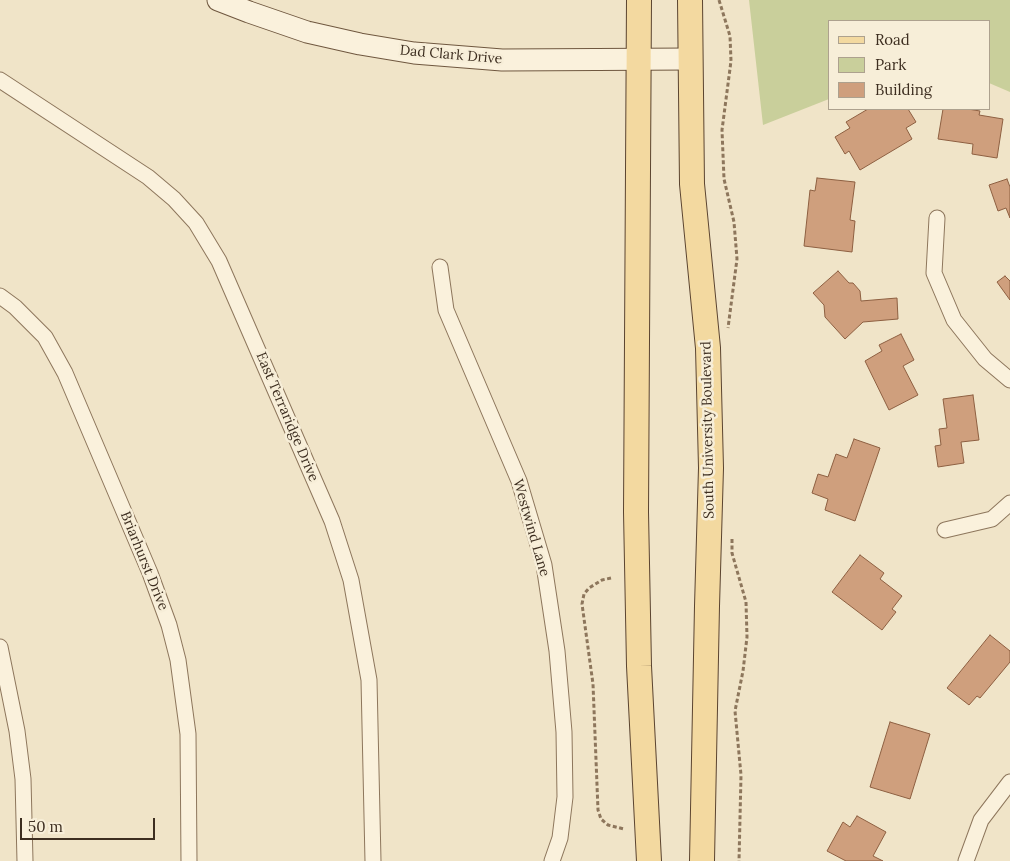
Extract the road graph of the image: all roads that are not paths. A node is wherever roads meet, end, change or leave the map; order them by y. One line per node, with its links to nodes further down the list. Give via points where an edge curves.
1 (218, 0): 4 (street, Dad Clark Drive, via 307,32 414,53 502,60)
2 (639, 0): 4 (main road)
3 (690, 0): 5 (main road, South University Boulevard)
4 (640, 59): 5 (street, Dad Clark Drive); 19 (main road, via 636,512 639,666)
5 (691, 59): 20 (main road, South University Boulevard, via 692,184 708,348 712,468)
6 (0, 80): 17 (street, East Terraridge Drive, via 148,177 196,223 219,261 332,521 351,580 370,680)
7 (937, 218): 10 (street, via 934,273 954,320 985,359)
8 (440, 267): 18 (street, Westwind Lane, via 446,310 518,482 544,565 557,651 564,732 565,797 560,838)
9 (0, 296): 16 (street, Briarhurst Drive, via 45,337 65,373 169,625 178,660 188,734)
10 (1010, 380)
11 (1010, 503): 12 (street, via 992,518)
12 (945, 530)
13 (0, 647): 15 (street, via 18,731)
14 (1010, 782): 21 (street, via 981,820)
15 (25, 861)
16 (189, 861)
17 (373, 861)
18 (552, 861)
19 (649, 861)
20 (702, 861)
21 (966, 861)

